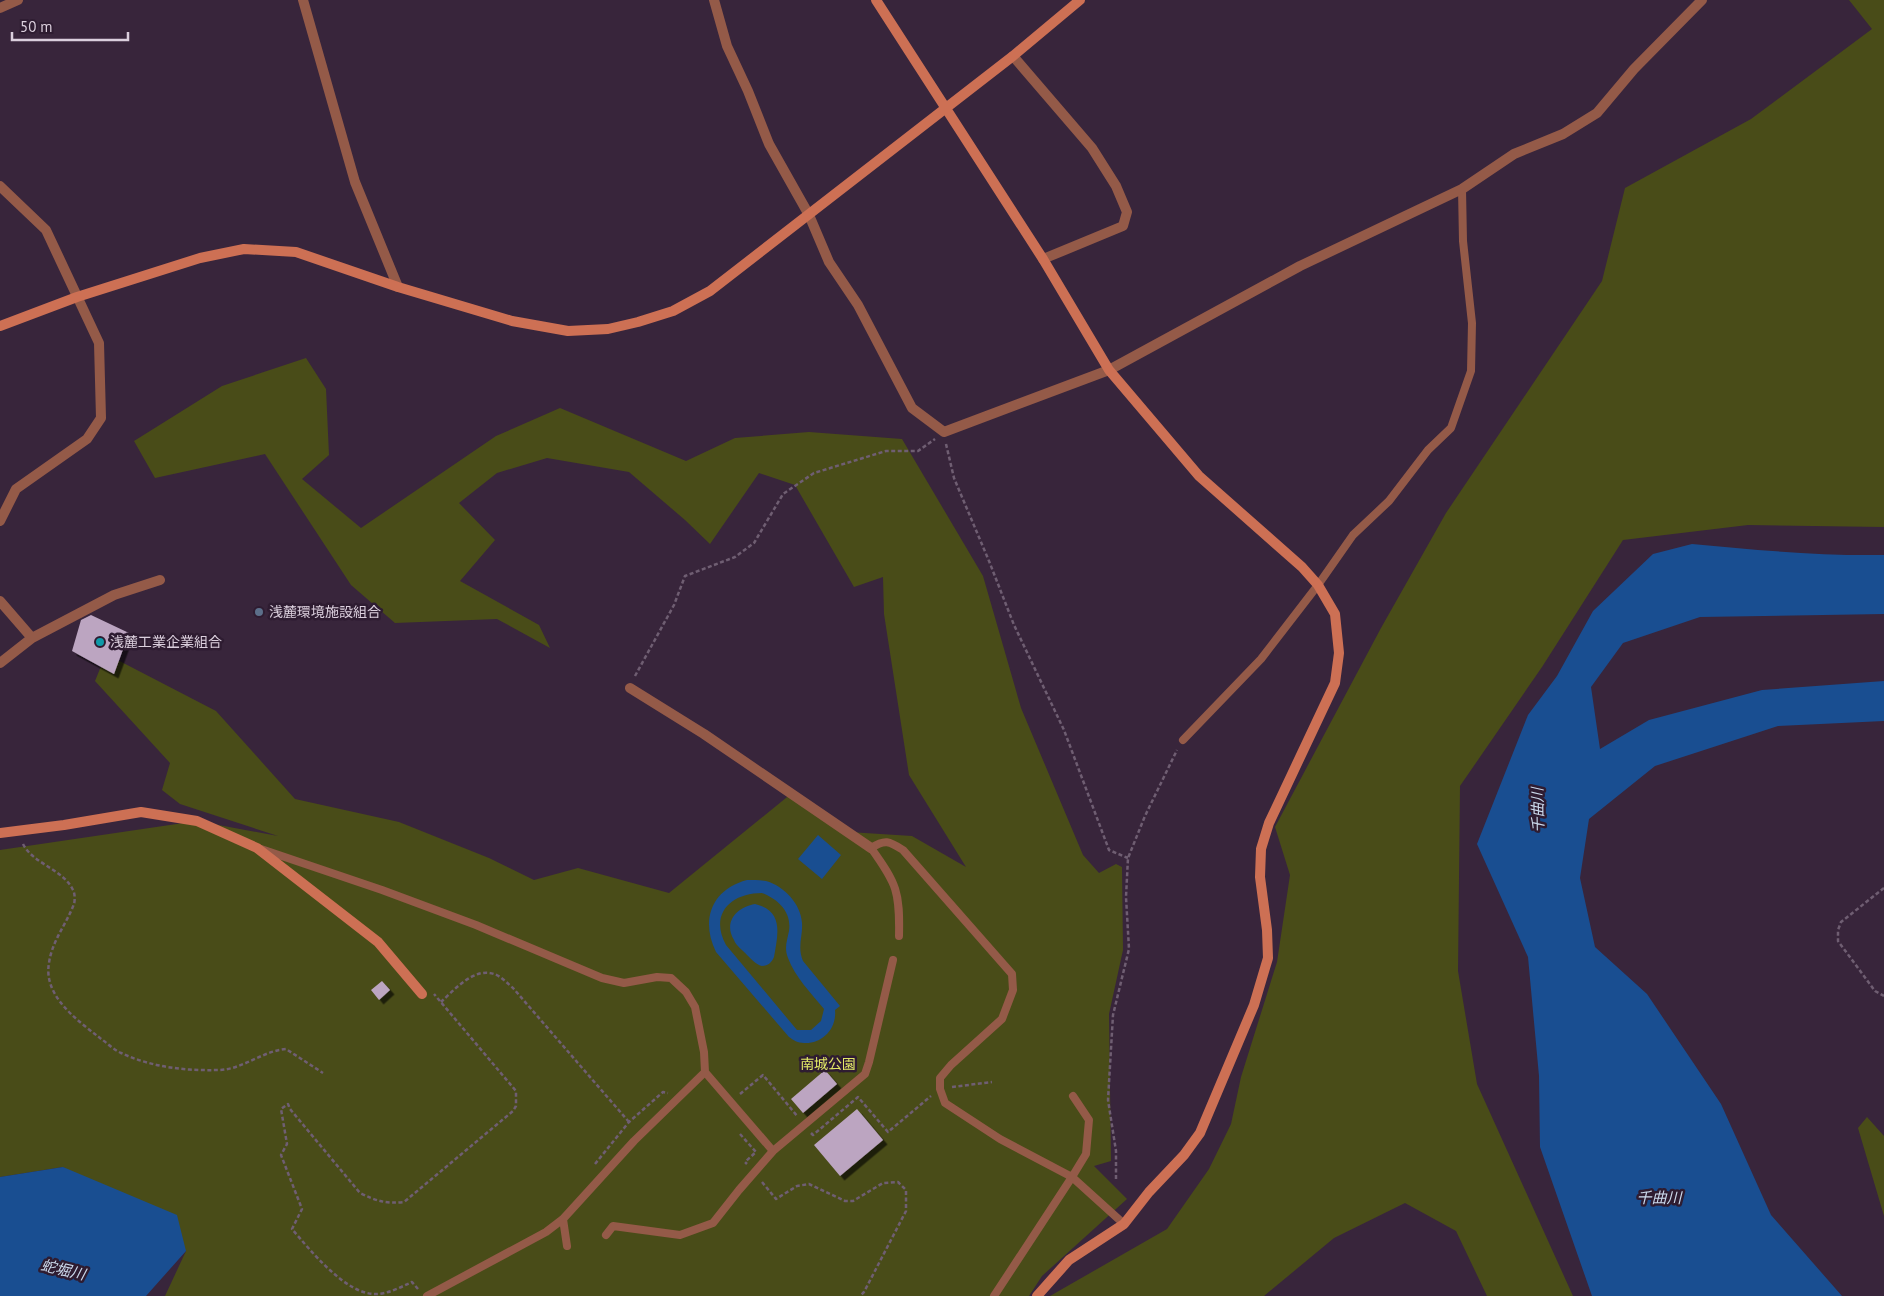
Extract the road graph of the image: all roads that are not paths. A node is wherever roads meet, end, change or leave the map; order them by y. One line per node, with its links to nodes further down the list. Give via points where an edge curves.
1 (18, 0): 7 (street)
2 (303, 0): 14 (street, via 355,182)
3 (714, 0): 12 (street, via 727,46 768,144)
4 (876, 0): 9 (street)
5 (1080, 0): 8 (street)
6 (1702, 0): 11 (street, via 1634,69 1597,113 1563,134 1514,154)
7 (0, 8)
8 (1013, 56): 9 (street); 13 (street, via 1092,148 1116,186 1127,212 1124,226)
9 (947, 107): 12 (street); 13 (street)
10 (0, 186): 15 (street, via 46,230)
11 (1462, 189): 17 (street, via 1300,266); 20 (lane, via 1463,241 1472,323 1471,371 1451,428 1428,450 1389,501 1353,535)
12 (809, 214): 14 (street, via 710,291 673,311 608,329 568,331 512,321); 17 (street, via 829,262 858,305 912,408 944,432)
13 (1043, 259): 17 (street)
14 (398, 287): 15 (street, via 296,252 244,249 200,258)
15 (77, 297): 16 (street); 18 (street, via 99,343 101,418 87,439 16,489)
16 (0, 326)
17 (1109, 370): 20 (street, via 1199,476)
18 (0, 522)
19 (160, 580): 22 (street, via 114,595)
20 (1318, 585): 25 (lane, via 1261,659); 37 (street, via 1336,614 1339,652 1335,682 1269,823 1261,849 1260,877 1268,958 1254,1005 1200,1133)
21 (0, 601): 22 (street)
22 (32, 638): 23 (street)
23 (0, 663)
24 (630, 688): 28 (street)
25 (1183, 740)
26 (0, 833): 27 (street, via 141,812 196,821)
27 (257, 848): 31 (street, via 378,942); 32 (lane, via 476,925 602,978 624,983 671,978 686,992 695,1007)
28 (871, 848): 29 (lane, via 892,879 898,896); 35 (lane, via 882,842 893,843 903,850 1012,974 1013,990 1002,1019 940,1078 945,1103 1000,1139)
29 (899, 936)
30 (893, 960): 34 (lane, via 865,1074)
31 (425, 990)
32 (705, 1072): 34 (lane); 36 (lane, via 634,1141)
33 (1073, 1096): 35 (lane, via 1089,1120 1086,1154)
34 (773, 1151): 38 (lane, via 713,1223 680,1235 613,1226)
35 (1072, 1177): 37 (lane); 41 (lane)
36 (563, 1219): 39 (lane); 40 (lane, via 546,1232)
37 (1124, 1224): 42 (street, via 1069,1260)
38 (606, 1235)
39 (568, 1246)
40 (427, 1296)
41 (994, 1296)
42 (1037, 1296)

